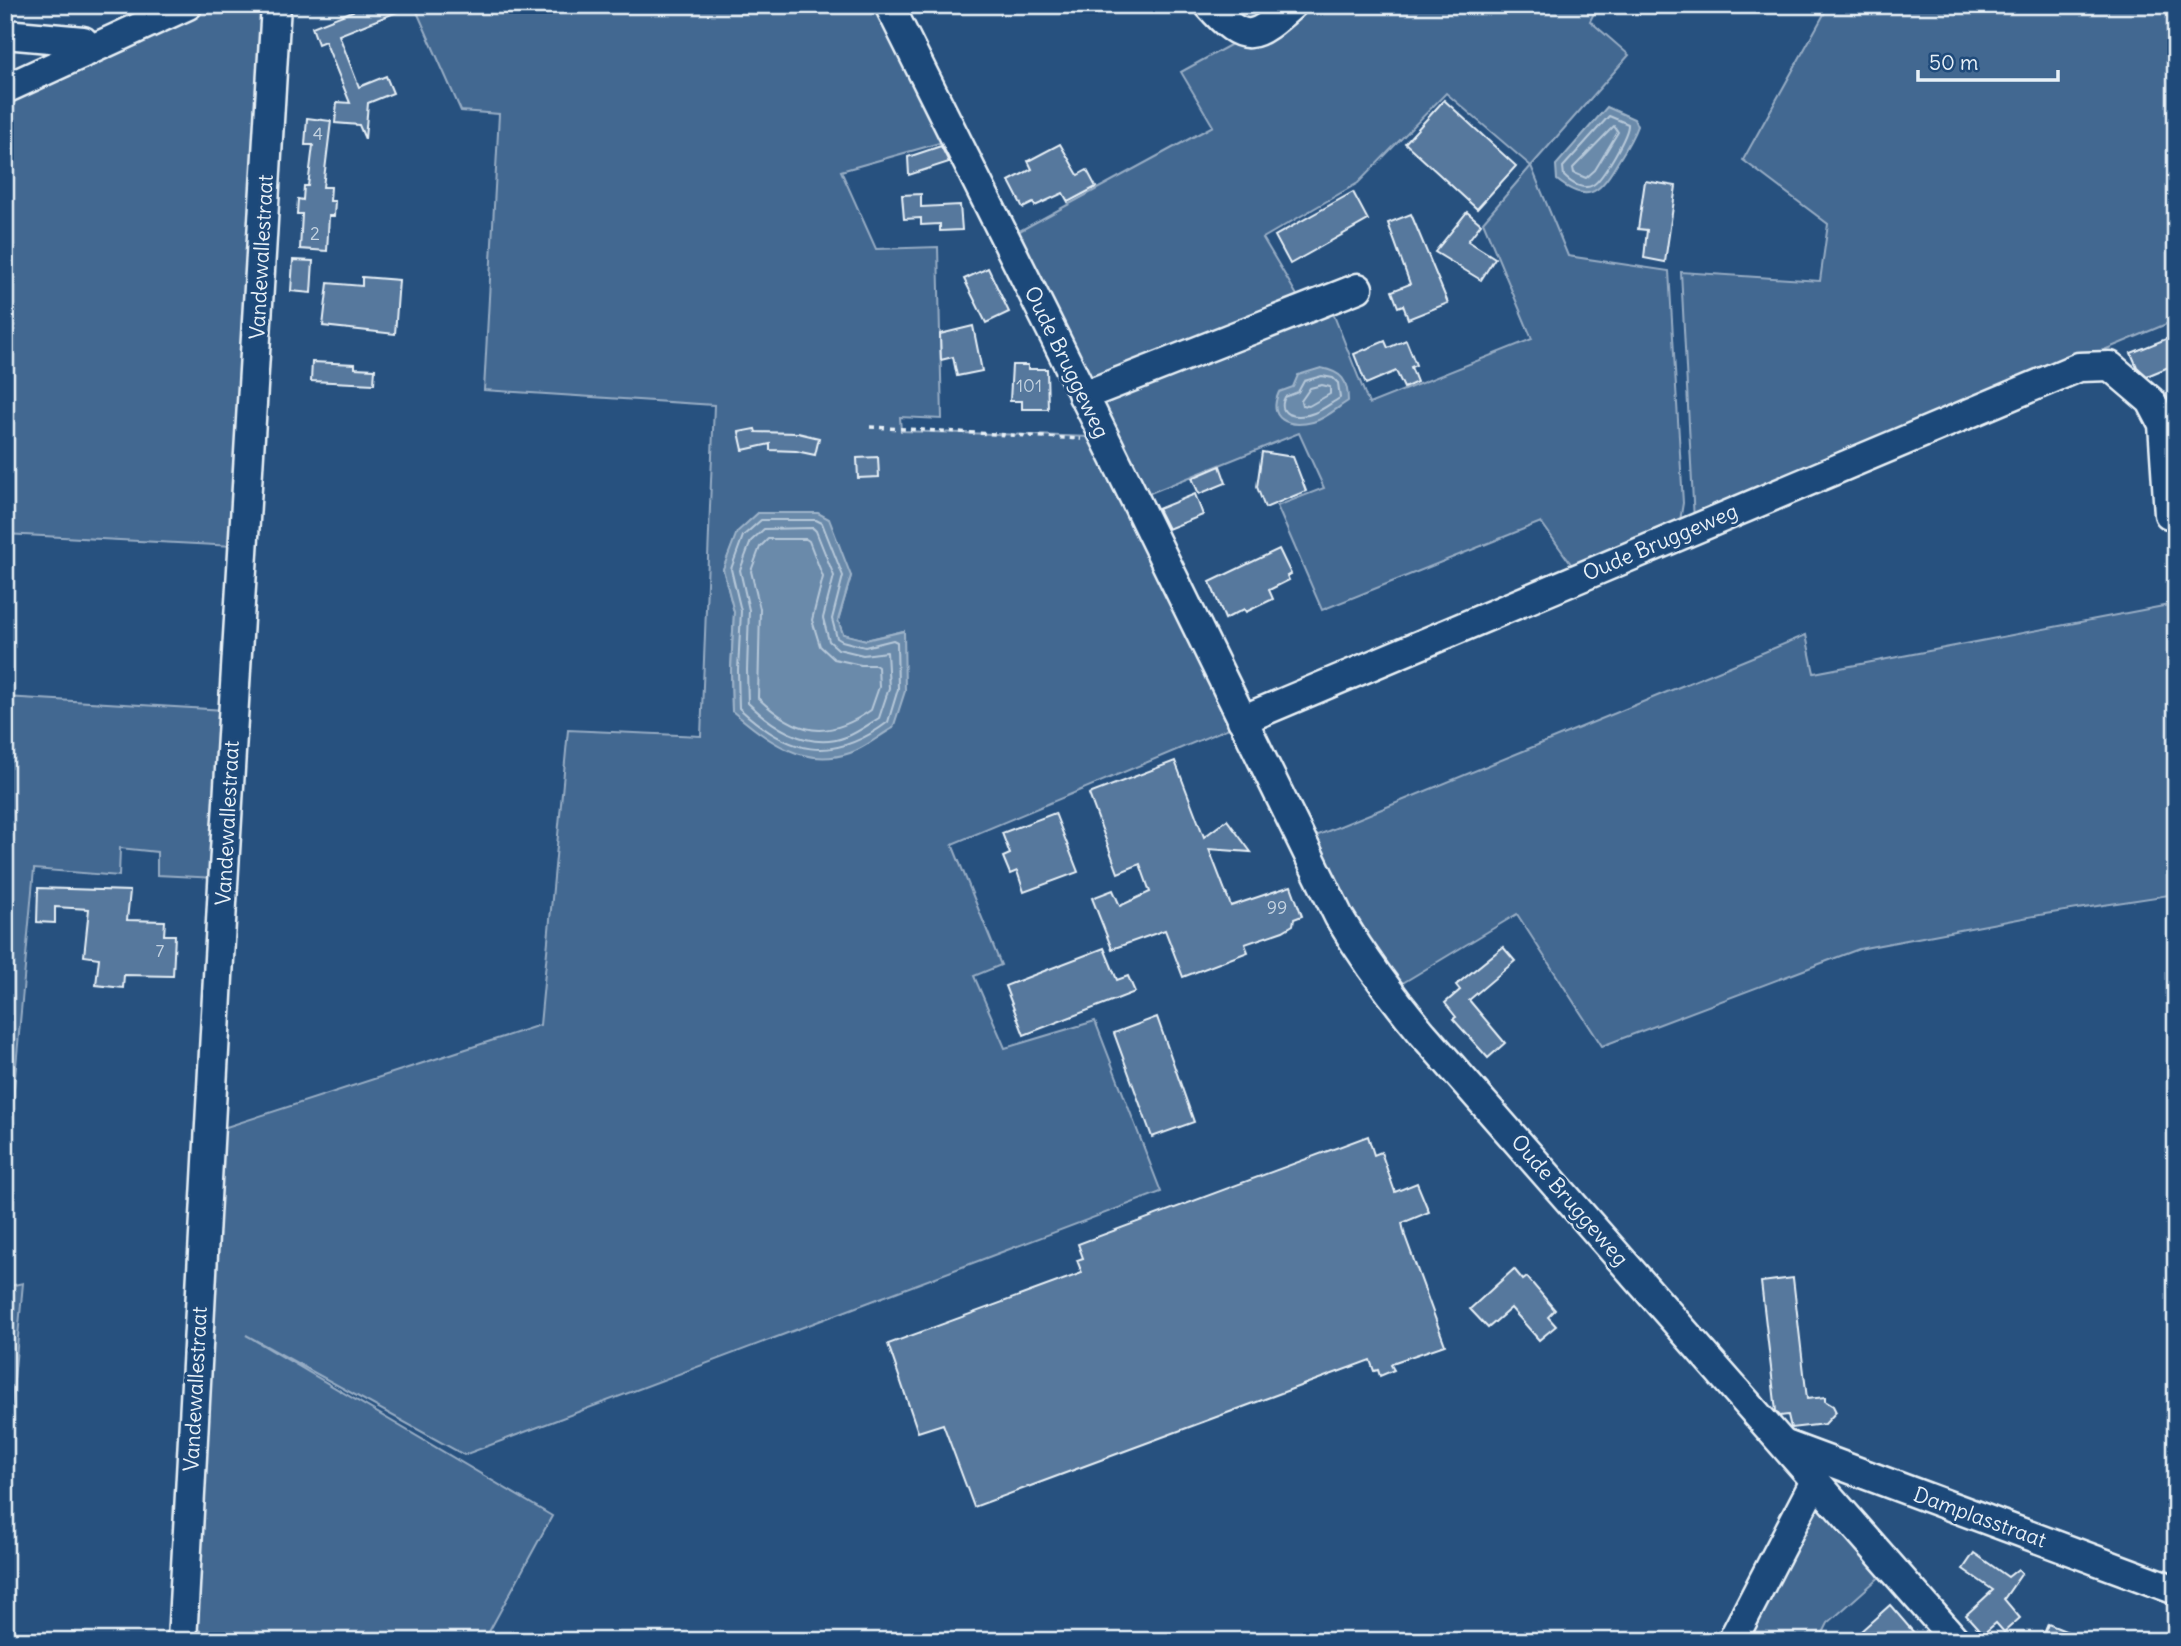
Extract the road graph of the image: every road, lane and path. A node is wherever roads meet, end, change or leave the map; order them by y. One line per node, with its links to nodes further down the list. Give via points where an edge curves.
1 (188, 5): 7 (street)
2 (276, 5): 18 (street, Vandewallestraat)
3 (889, 5): 10 (street, Oude Bruggeweg)
4 (1209, 5): 5 (street, via 1241,34 1268,26)
5 (1292, 5)
6 (5, 34): 7 (street, via 83,41)
7 (88, 51): 8 (street)
8 (5, 89)
9 (1359, 288): 10 (street)
10 (1083, 396): 12 (street, Oude Bruggeweg)
11 (870, 427): 12 (path)
12 (1105, 440): 14 (street, Oude Bruggeweg)
13 (2169, 513): 14 (street, Oude Bruggeweg, via 2163,424 2151,401 2110,366 2079,367)
14 (1242, 720): 15 (street, Oude Bruggeweg, via 1339,918 1390,995)
15 (1784, 1444): 16 (street, Oude Bruggeweg); 17 (street, Damplasstraat)
16 (1815, 1480): 19 (street); 20 (street, Oude Bruggeweg)
17 (2176, 1590)
18 (181, 1641)
19 (1732, 1641)
20 (1956, 1641)

